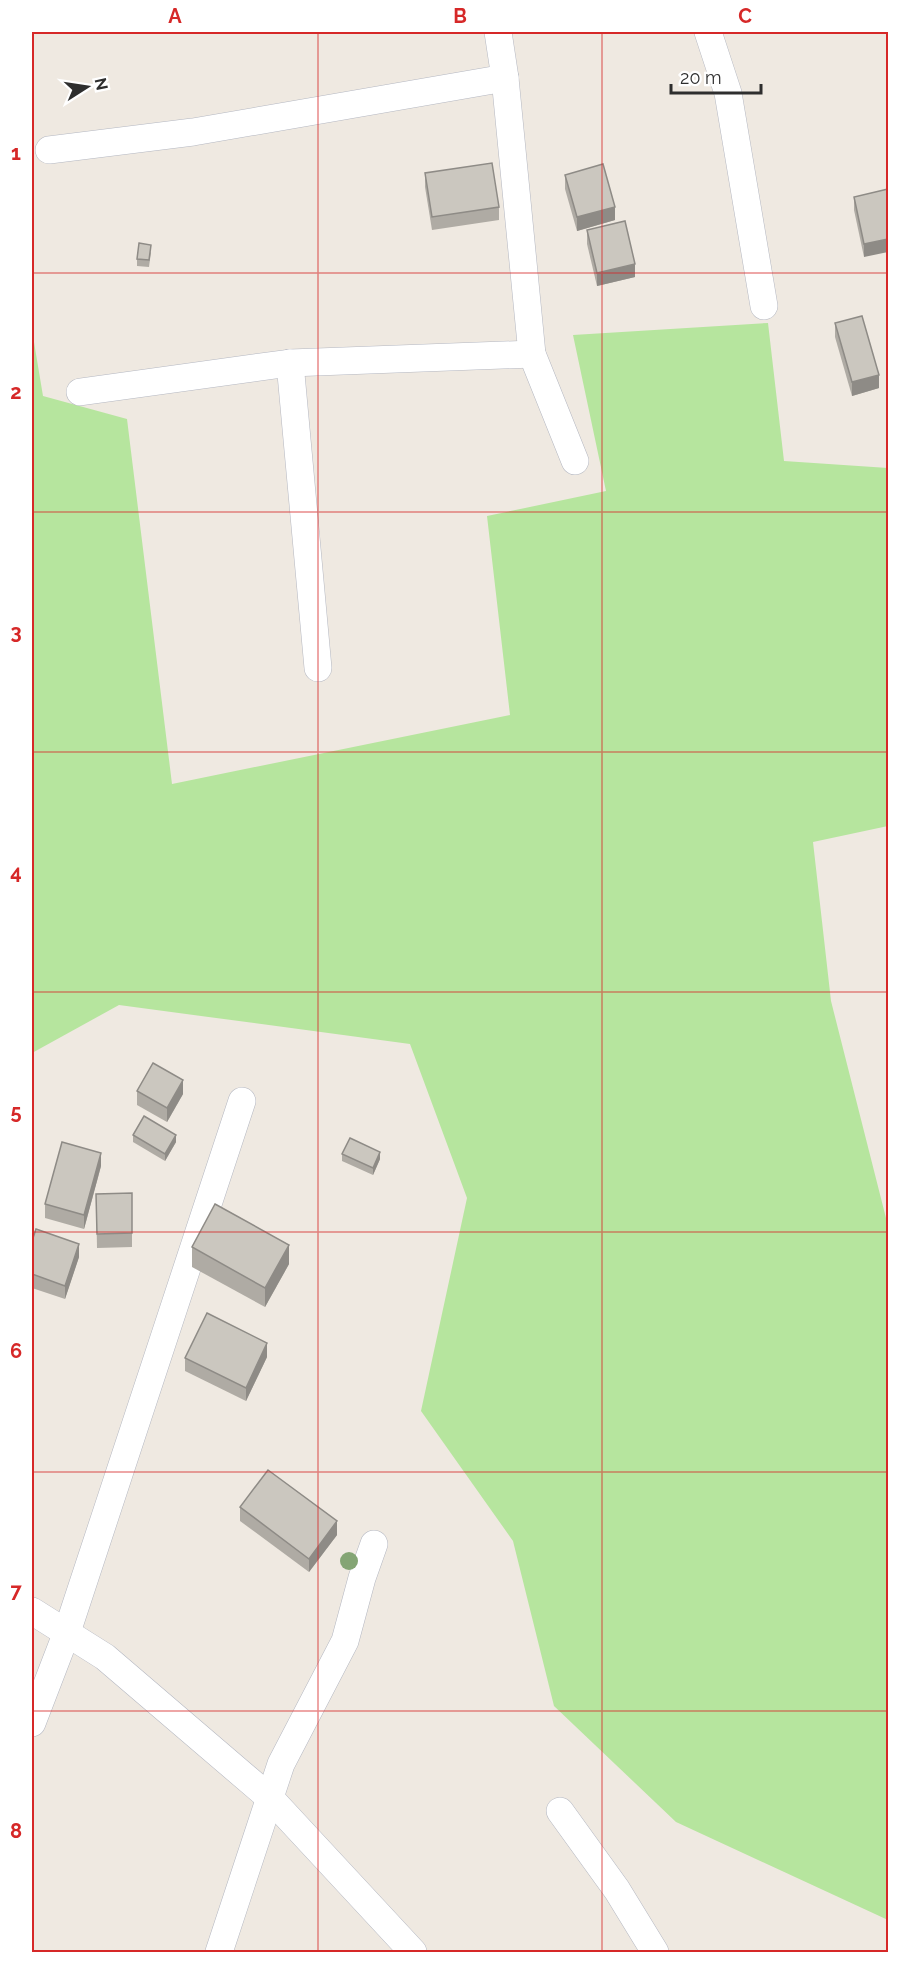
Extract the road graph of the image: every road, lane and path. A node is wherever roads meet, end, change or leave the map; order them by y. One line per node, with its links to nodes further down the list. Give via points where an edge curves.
1 (498, 32): 3 (street)
2 (708, 32): 5 (street, via 728,93)
3 (505, 78): 4 (street, via 193,132); 6 (street)
4 (49, 150)
5 (764, 306)
6 (532, 354): 7 (street); 9 (street)
7 (290, 363): 8 (street); 10 (street)
8 (80, 392)
9 (576, 461)
10 (318, 668)
11 (242, 1101): 14 (street)
12 (374, 1544): 16 (street, via 345,1641 281,1764)
13 (32, 1611): 14 (street)
14 (67, 1632): 15 (street); 16 (street, via 105,1657)
15 (32, 1723)
16 (271, 1799): 18 (street); 19 (street)
17 (560, 1811): 20 (street)
18 (219, 1953)
19 (413, 1953)
20 (656, 1953)

